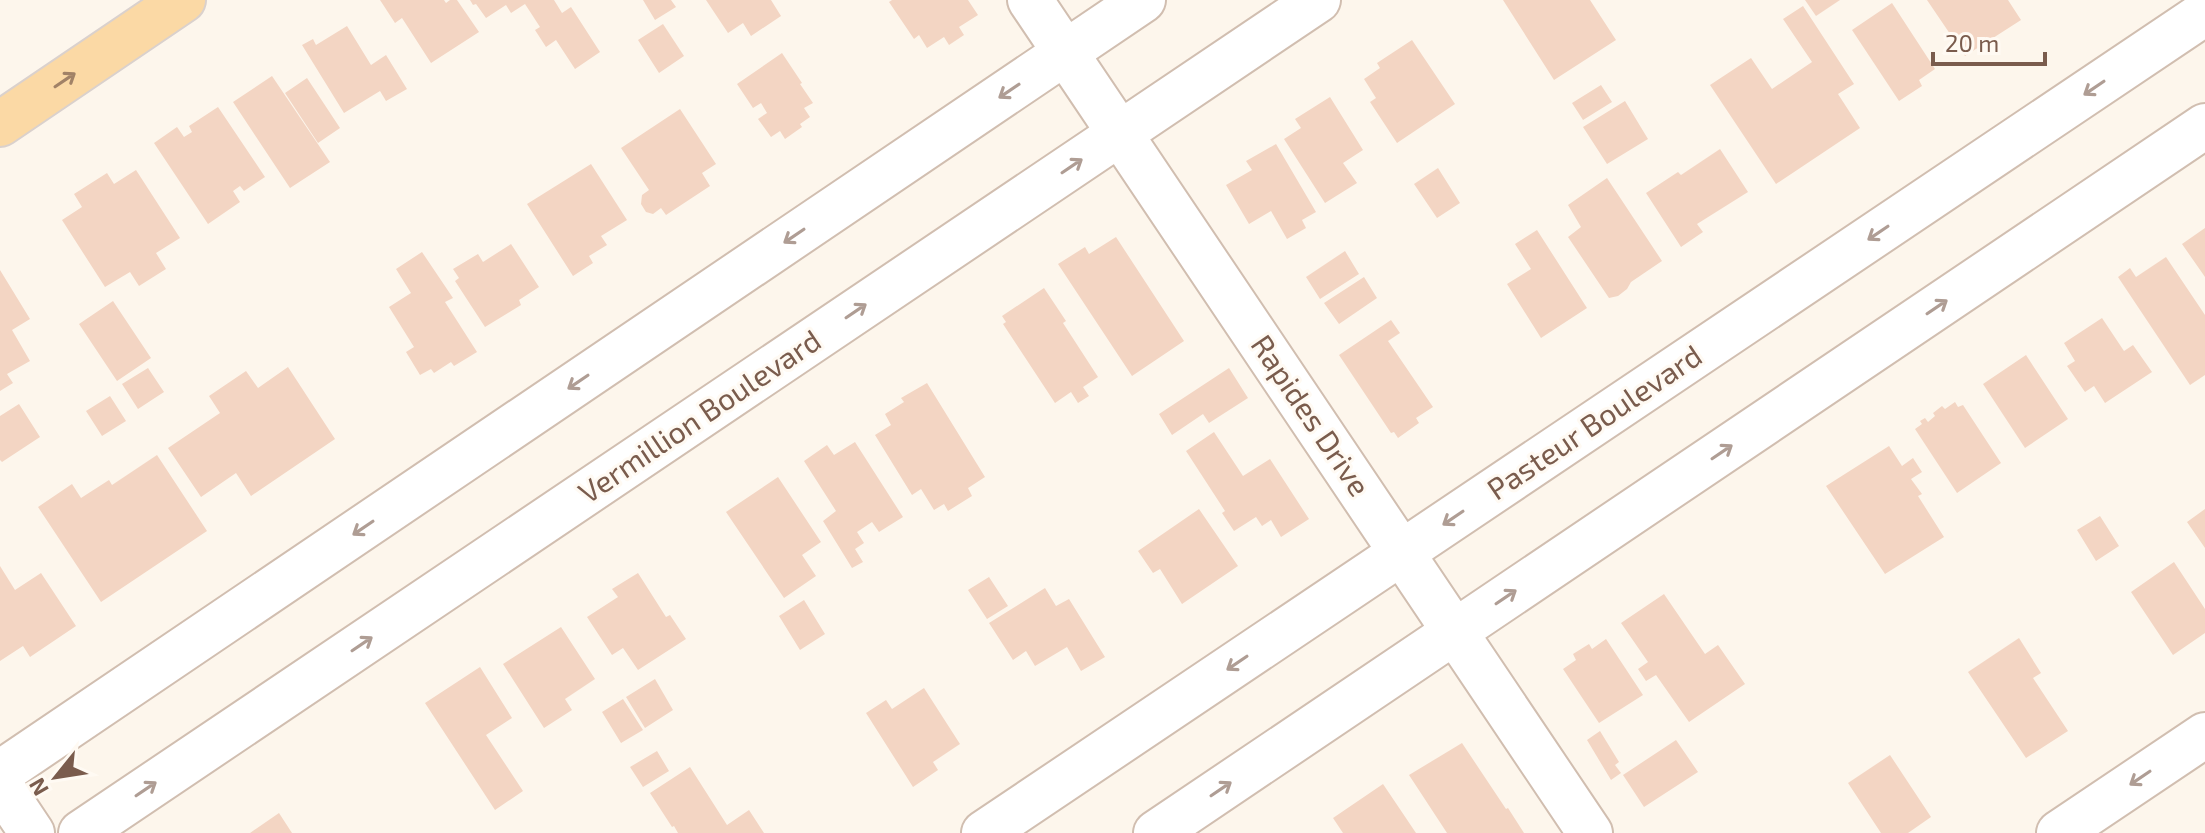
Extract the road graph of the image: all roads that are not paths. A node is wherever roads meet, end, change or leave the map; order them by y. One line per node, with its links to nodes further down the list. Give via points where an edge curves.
1 (183, 0): 7 (main road, one-way to 1)
2 (1030, 0): 6 (street, Rapides Drive)
3 (1143, 0): 6 (street)
4 (1318, 0): 9 (street, Vermillion Boulevard)
5 (2205, 13): 10 (street, Pasteur Boulevard, one-way to 10)
6 (1065, 53): 9 (street, Rapides Drive); 13 (street, one-way to 13)
7 (0, 124)
8 (2205, 126): 11 (street, one-way to 8)
9 (1120, 134): 10 (street, Rapides Drive); 16 (street, Vermillion Boulevard, one-way to 9)
10 (1401, 553): 11 (street, Rapides Drive); 17 (street, Pasteur Boulevard, one-way to 17)
11 (1455, 632): 18 (street, one-way to 11); 19 (street, Rapides Drive)
12 (2205, 735): 20 (street, one-way to 20)
13 (0, 773)
14 (0, 785): 15 (street)
15 (32, 833)
16 (81, 833)
17 (984, 833)
18 (1156, 833)
19 (1590, 833)
20 (2059, 833)

